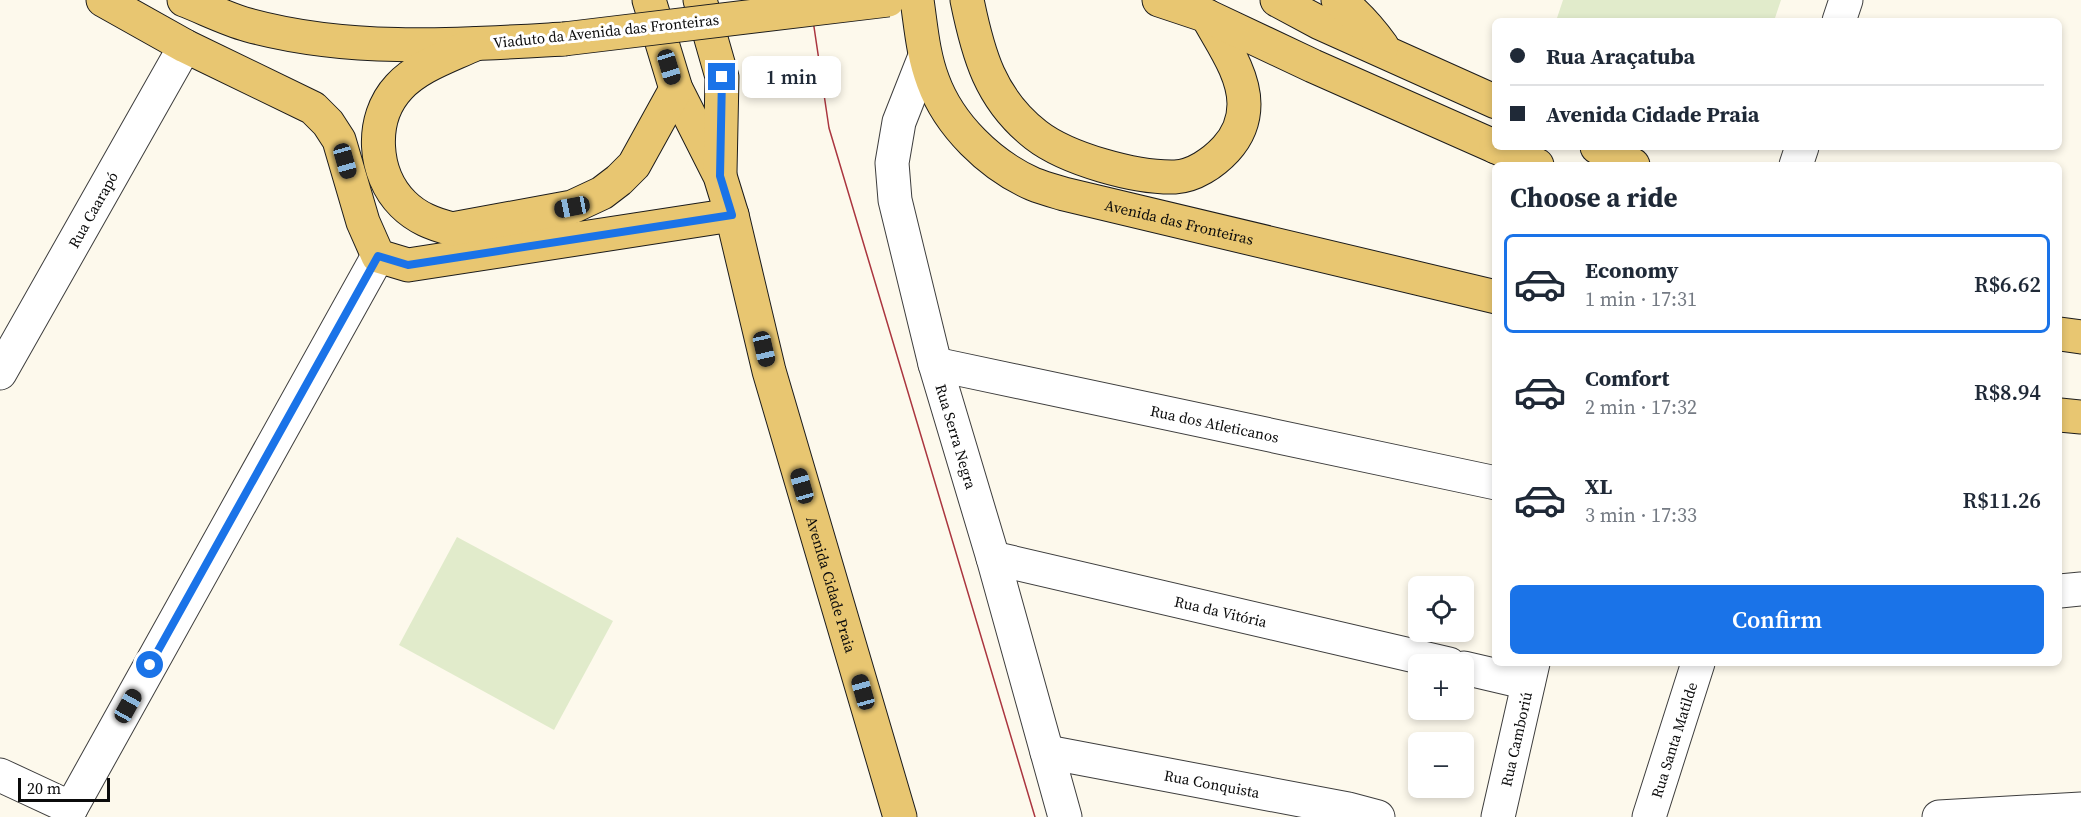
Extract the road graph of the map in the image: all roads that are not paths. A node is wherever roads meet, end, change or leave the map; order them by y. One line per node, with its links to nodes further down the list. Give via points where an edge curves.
1 (103, 0): 15 (main road)
2 (184, 0): 14 (main road, Viaduto da Avenida das Fronteiras, via 246,24 325,41)
3 (649, 0): 18 (main road, Avenida Cidade Praia)
4 (700, 0): 25 (main road, Avenida Cidade Praia, via 722,77)
5 (888, 0): 14 (main road, Viaduto da Avenida das Fronteiras, bridge, via 564,39)
6 (917, 0): 17 (main road, Avenida das Fronteiras)
7 (967, 0): 12 (main road, via 986,70 1001,98 1037,136 1091,162 1176,177 1217,159 1233,142 1241,124 1244,103 1239,77)
8 (1159, 0): 12 (main road)
9 (1277, 0): 16 (main road)
10 (1338, 0): 16 (main road, via 1371,30)
11 (1846, 0): 13 (street)
12 (1207, 16): 20 (main road)
13 (1840, 18)
14 (475, 44): 18 (main road, via 399,86 382,118 379,135 383,172 397,196 417,215 452,229 572,207 602,193 634,165)
15 (185, 46): 27 (main road, via 313,108 328,123 339,140 363,222); 32 (street, Rua Caarapó)
16 (1386, 52): 19 (main road)
17 (925, 56): 28 (main road, Avenida das Fronteiras, via 940,98 968,137 1008,171 1034,184); 31 (street, Rua Serra Negra, via 898,122 892,174)
18 (676, 89): 25 (main road, Avenida Cidade Praia)
19 (1492, 100)
20 (1492, 145)
21 (1503, 150): 23 (main road)
22 (1603, 150): 24 (main road)
23 (1530, 162)
24 (1627, 162)
25 (720, 176): 26 (main road, Avenida Cidade Praia)
26 (732, 215): 27 (main road, via 408,265); 47 (main road, Avenida Cidade Praia, via 769,371)
27 (378, 256): 46 (street)
28 (1492, 296)
29 (2062, 334): 30 (main road)
30 (2081, 337)
31 (935, 364): 35 (street, Rua dos Atleticanos); 36 (street, Rua Serra Negra)
32 (0, 373)
33 (2062, 415): 34 (main road)
34 (2081, 417)
35 (1492, 482)
36 (993, 558): 39 (street, Rua da Vitória); 43 (street, Rua Serra Negra)
37 (2081, 589): 38 (street)
38 (2062, 591)
39 (1408, 654)
40 (1697, 666): 51 (street, Rua Santa Matilde)
41 (1474, 669): 42 (street)
42 (1530, 673): 50 (street, Rua Camboriú)
43 (1047, 752): 48 (street, Rua Serra Negra); 49 (street, Rua Conquista)
44 (0, 776): 46 (street)
45 (2081, 809): 52 (street)
46 (66, 812)
47 (900, 817)
48 (1065, 817)
49 (1378, 817)
50 (1498, 817)
51 (1649, 817)
52 (1939, 817)

